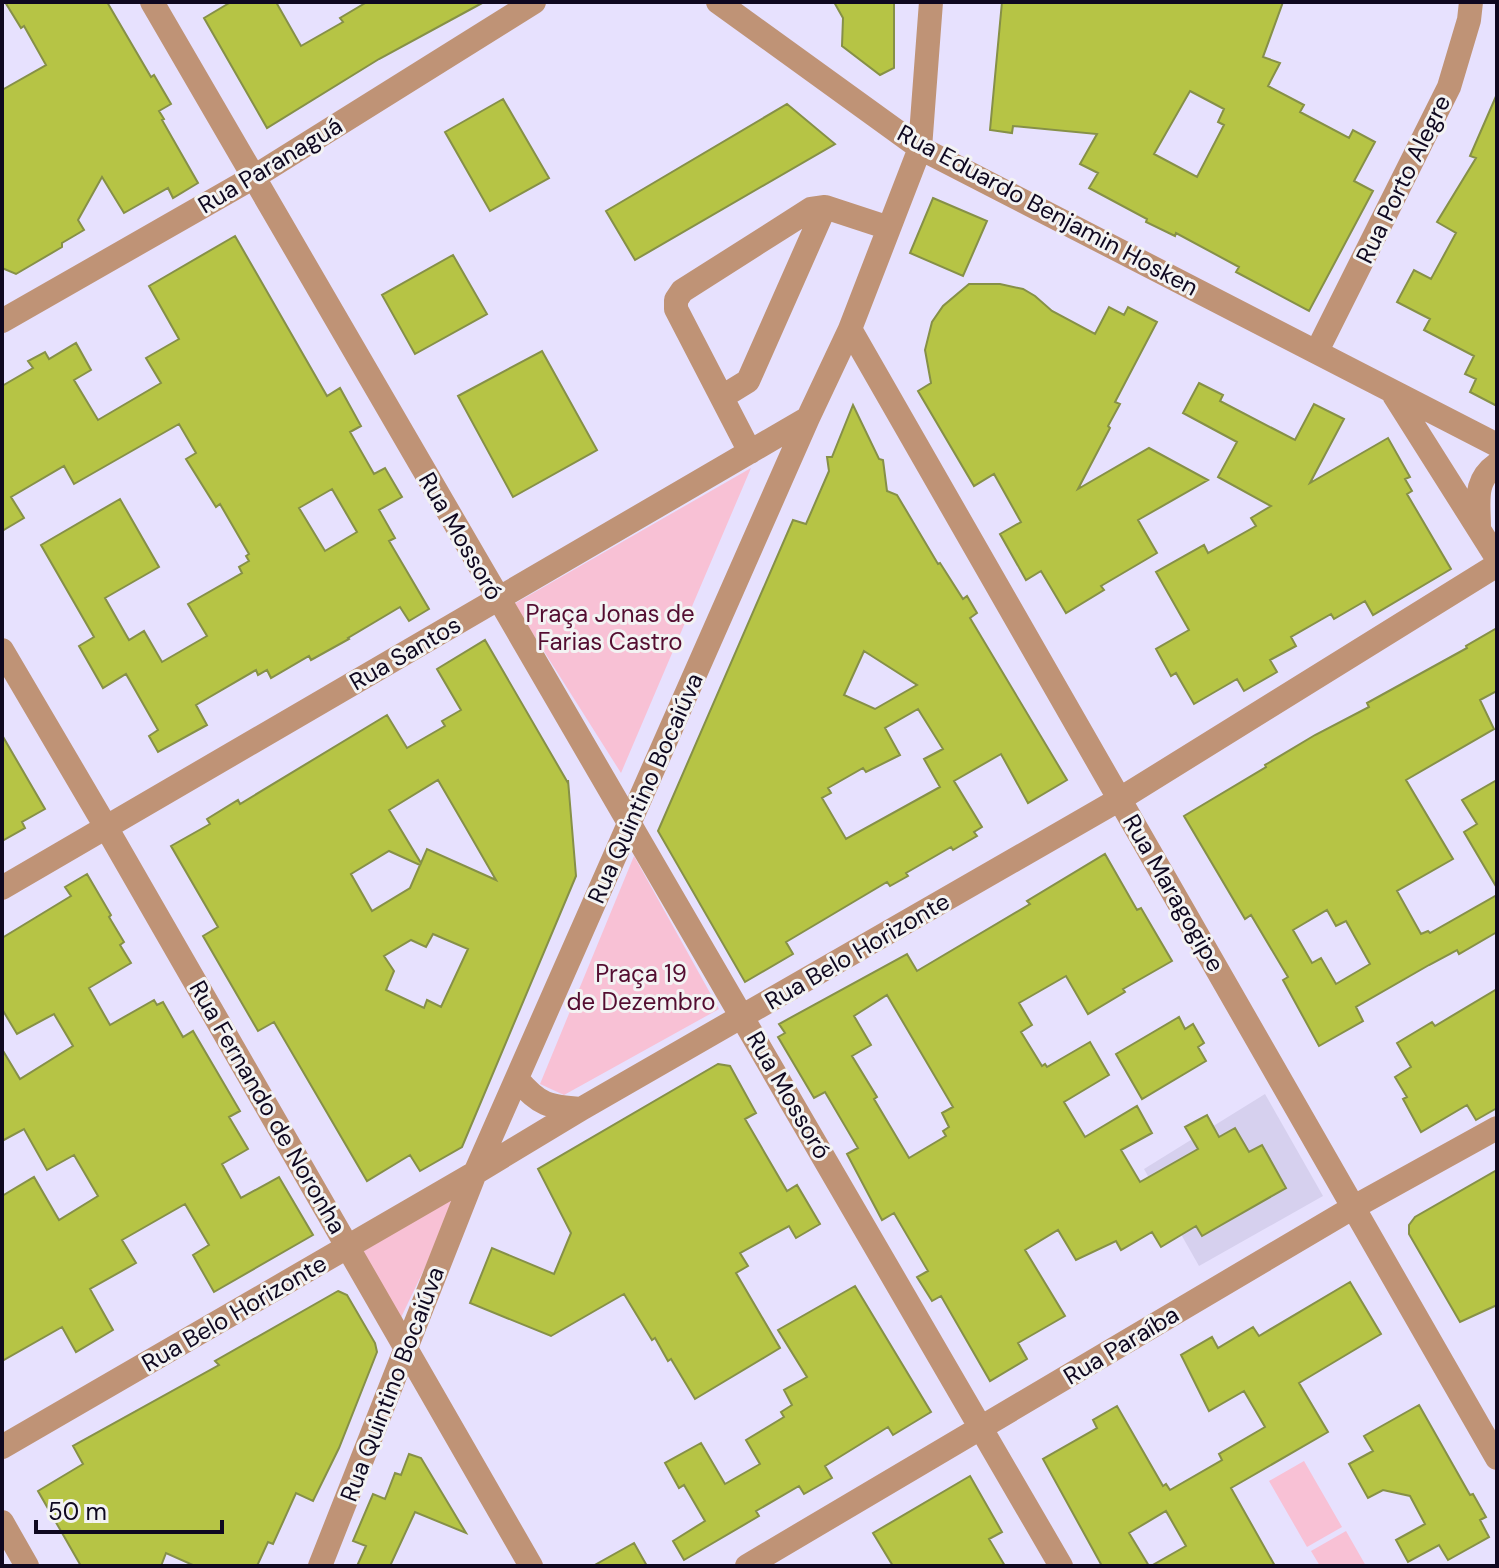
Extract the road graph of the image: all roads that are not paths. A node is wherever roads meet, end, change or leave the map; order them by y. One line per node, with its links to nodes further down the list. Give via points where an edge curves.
1 (152, 2): 7 (street, Rua Mossoró)
2 (534, 2): 7 (street, Rua Paranaguá)
3 (718, 2): 6 (street, Rua Eduardo Benjamin Hosken)
4 (931, 2): 6 (street, Rua Quintino Bocaiúva)
5 (1471, 2): 12 (street, Rua Porto Alegre, via 1449,87)
6 (920, 148): 9 (street, Rua Quintino Bocaiúva); 12 (street, Rua Eduardo Benjamin Hosken)
7 (254, 177): 10 (street, Rua Paranaguá); 22 (street, Rua Mossoró)
8 (825, 207): 9 (street); 14 (street, via 748,381); 14 (street, via 811,209 682,291 676,300)
9 (889, 228): 11 (street, Rua Quintino Bocaiúva)
10 (2, 321)
11 (850, 329): 15 (street, Rua Quintino Bocaiúva); 24 (street, Rua Maragogipe)
12 (1317, 351): 13 (street, Rua Eduardo Benjamin Hosken)
13 (1393, 393): 16 (street, Rua Eduardo Benjamin Hosken); 19 (street)
14 (722, 397): 17 (street)
15 (808, 418): 17 (street, Rua Santos); 25 (street, Rua Quintino Bocaiúva)
16 (1497, 445)
17 (750, 452): 22 (street, Rua Santos)
18 (1497, 464): 19 (street, via 1479,484)
19 (1479, 528): 20 (street)
20 (1497, 558)
21 (1497, 565): 24 (street, Rua Belo Horizonte)
22 (498, 599): 25 (street, Rua Mossoró); 26 (street, Rua Santos)
23 (2, 650): 26 (street, Rua Fernando de Noronha)
24 (1120, 799): 28 (street, Rua Belo Horizonte); 33 (street, Rua Maragogipe)
25 (630, 822): 28 (street, Rua Mossoró); 29 (street, Rua Quintino Bocaiúva)
26 (106, 827): 27 (street, Rua Santos); 34 (street, Rua Fernando de Noronha)
27 (2, 888)
28 (743, 1017): 30 (street, Rua Belo Horizonte); 36 (street, Rua Mossoró)
29 (518, 1080): 30 (street, via 538,1102); 32 (street, Rua Quintino Bocaiúva)
30 (581, 1109): 32 (street, Rua Belo Horizonte)
31 (1497, 1128): 33 (street, Rua Paraíba)
32 (475, 1173): 34 (street, Rua Belo Horizonte); 35 (street, Rua Quintino Bocaiúva)
33 (1354, 1207): 36 (street, Rua Paraíba); 38 (street, Rua Maragogipe)
34 (349, 1246): 35 (street, Rua Fernando de Noronha); 37 (street, Rua Belo Horizonte)
35 (406, 1351): 41 (street, Rua Quintino Bocaiúva); 42 (street, Rua Fernando de Noronha)
36 (982, 1427): 43 (street, Rua Paraíba); 44 (street, Rua Mossoró)
37 (2, 1447)
38 (1497, 1458)
39 (2, 1522): 40 (street)
40 (27, 1566)
41 (320, 1566)
42 (531, 1566)
43 (747, 1566)
44 (1061, 1566)

